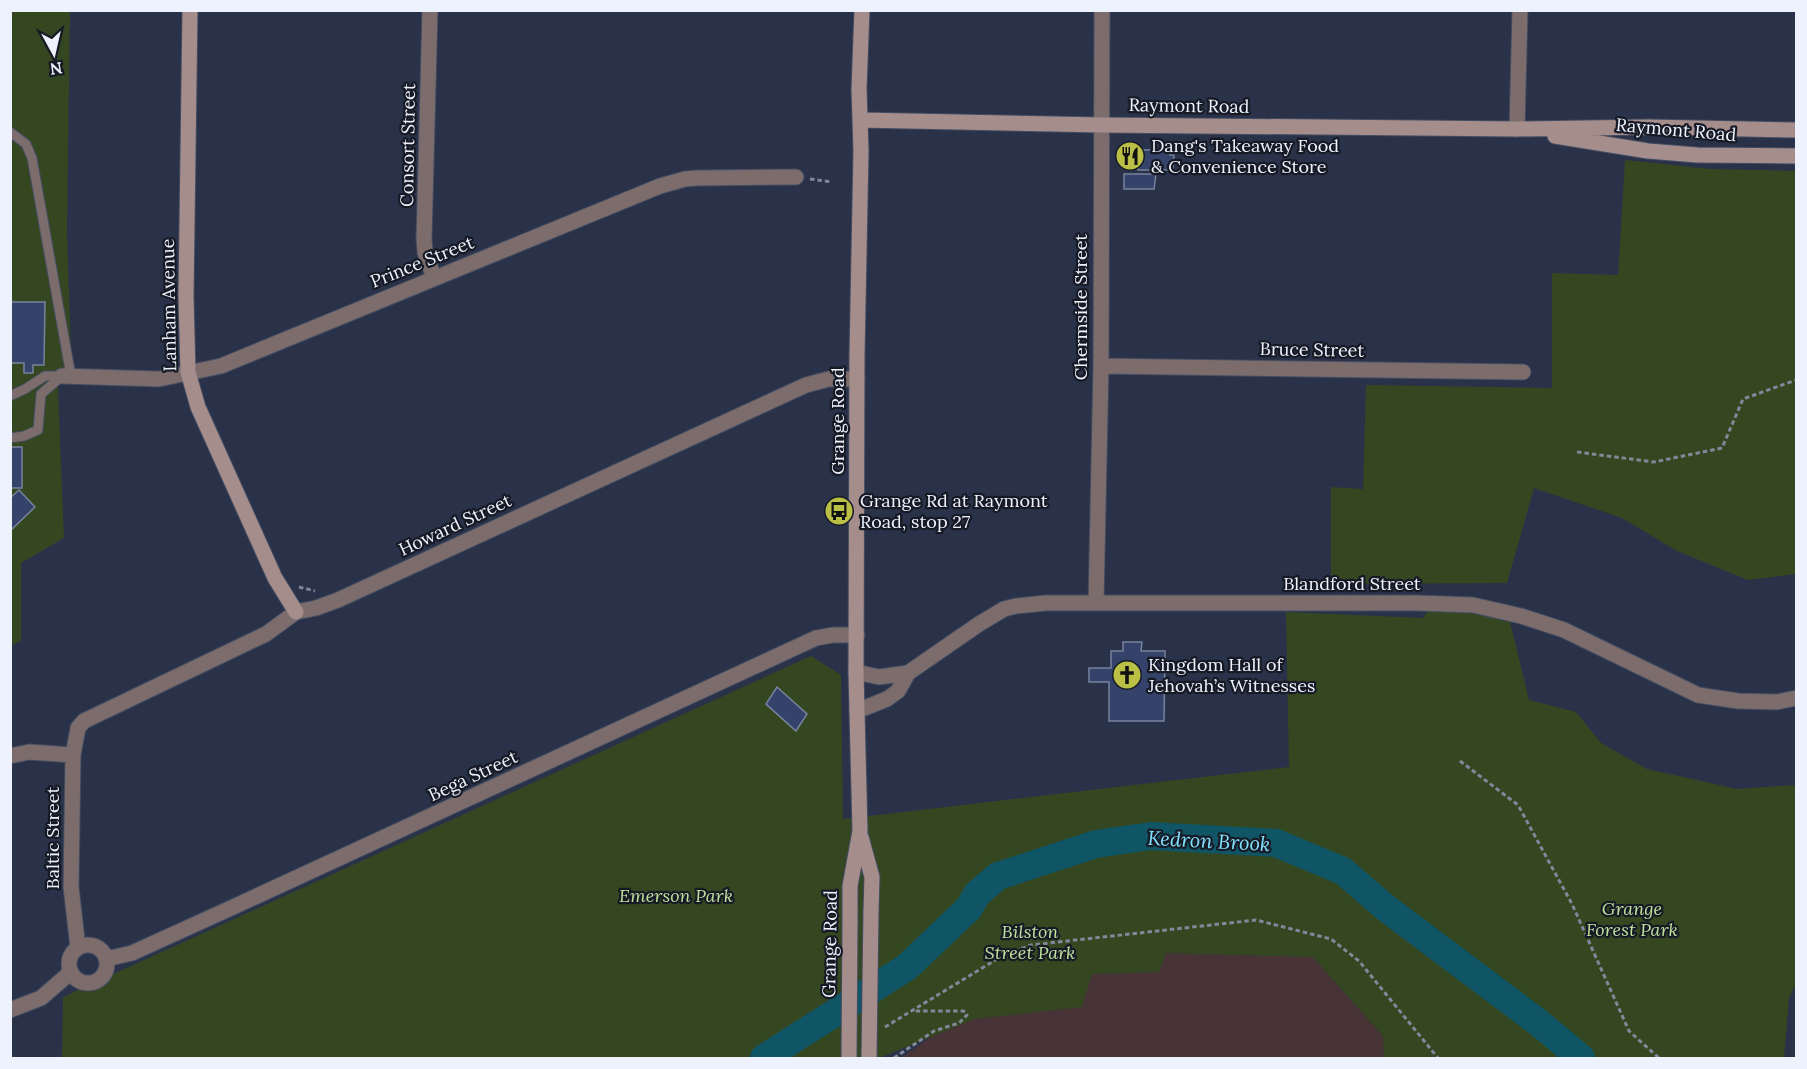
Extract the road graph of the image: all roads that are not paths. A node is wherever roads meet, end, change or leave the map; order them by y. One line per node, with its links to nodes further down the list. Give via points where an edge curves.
1 (190, 10): 15 (main road, Lanham Avenue)
2 (430, 10): 13 (street, Consort Street, via 424,238)
3 (862, 10): 6 (main road, Grange Road)
4 (1102, 10): 7 (street, Chermside Street)
5 (1520, 10): 8 (street)
6 (860, 120): 7 (main road, Raymont Road); 18 (main road, Grange Road)
7 (1102, 125): 8 (main road, Raymont Road); 14 (street, Chermside Street)
8 (1517, 129): 9 (main road, Raymont Road); 11 (main road, Raymont Road, via 1648,151)
9 (1797, 130)
10 (10, 132): 17 (lane, via 26,144 32,158)
11 (1797, 156)
12 (796, 177): 13 (street, Prince Street, via 697,178 675,182)
13 (434, 278): 15 (street, Prince Street, via 231,362)
14 (1101, 366): 16 (street, Bruce Street); 21 (street, Chermside Street)
15 (188, 372): 17 (street, Prince Street, via 159,379); 22 (main road, Lanham Avenue, via 198,407 275,578)
16 (1523, 372)
17 (67, 376): 19 (lane, via 45,376); 20 (lane, via 42,394 38,430)
18 (857, 380): 22 (street, Howard Street, via 829,379 806,385 338,600); 23 (main road, Grange Road)
19 (10, 396)
20 (10, 438)
21 (1096, 603): 25 (street, Blandford Street, via 1031,604 1004,609); 26 (street, Blandford Street, via 1473,605 1564,630 1698,695 1738,701)
22 (296, 612): 28 (street, Howard Street, via 267,634 113,706)
23 (856, 635): 24 (main road, Grange Road); 33 (street, Bega Street, via 816,638 231,908 132,952)
24 (856, 672): 25 (street, Blandford Street, via 879,677); 27 (main road, Grange Road)
25 (908, 673): 27 (street, Blandford Street, via 887,699)
26 (1797, 698)
27 (857, 711): 31 (main road, Grange Road)
28 (78, 728): 29 (street, Baltic Street)
29 (73, 755): 30 (street); 32 (street, Baltic Street, via 71,887)
30 (10, 756)
31 (860, 831): 36 (main road, Grange Road, bridge, via 850,886); 37 (main road, Grange Road, bridge, via 872,877)
32 (78, 948): 33 (street, via 95,946); 34 (street, via 71,954)
33 (106, 959): 34 (street, via 104,974 91,982 83,982)
34 (71, 972): 35 (street, via 41,998)
35 (10, 1010)
36 (849, 1059)
37 (869, 1059)

